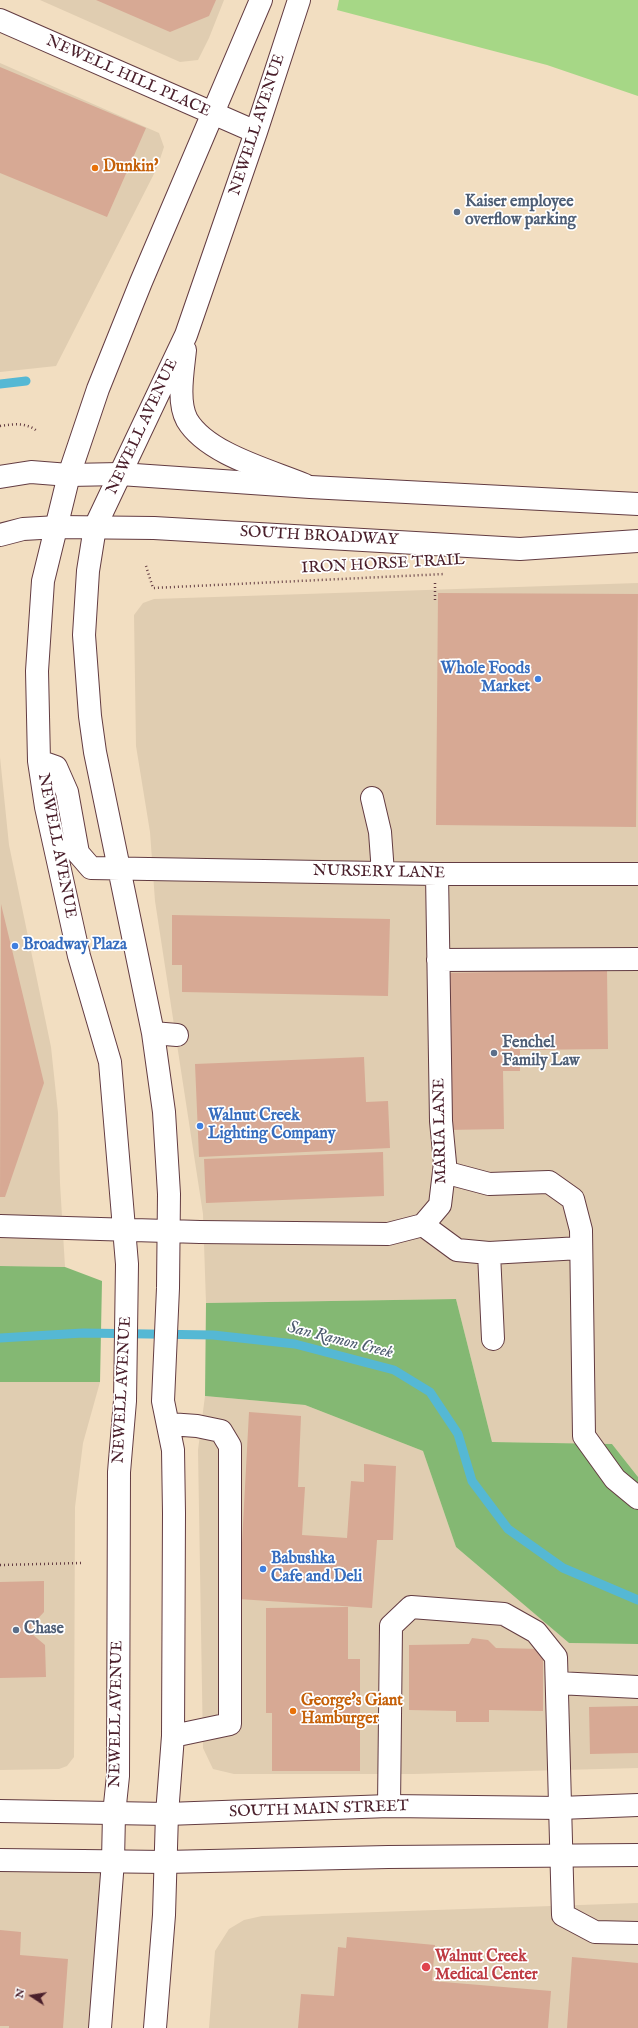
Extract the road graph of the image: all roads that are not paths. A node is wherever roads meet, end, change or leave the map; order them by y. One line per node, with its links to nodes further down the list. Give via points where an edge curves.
1 (261, 0): 4 (street, NEWELL AVENUE)
2 (299, 0): 5 (street, NEWELL AVENUE)
3 (0, 20): 4 (street, NEWELL HILL PLACE)
4 (213, 114): 5 (street, NEWELL HILL PLACE); 8 (street, NEWELL AVENUE, via 141,282 98,390)
5 (256, 132): 6 (street, NEWELL AVENUE)
6 (186, 335): 7 (street, NEWELL AVENUE); 10 (street, via 182,398 187,419 201,437 218,449)
7 (120, 474): 8 (street); 10 (street); 13 (street, NEWELL AVENUE)
8 (69, 475): 9 (street, via 31,472); 12 (street, NEWELL AVENUE)
9 (0, 477)
10 (310, 487): 11 (street)
11 (638, 504)
12 (58, 527): 13 (street, SOUTH BROADWAY); 14 (street, SOUTH BROADWAY, via 22,529); 16 (street, NEWELL AVENUE, via 43,581 37,671)
13 (96, 527): 15 (street, SOUTH BROADWAY, via 520,549); 18 (street, NEWELL AVENUE, via 88,571 84,635 95,752)
14 (0, 535)
15 (638, 541)
16 (39, 761): 18 (street, NEWELL AVENUE, via 56,767 66,792 78,853 91,868); 29 (street, NEWELL AVENUE, via 46,807 79,956 110,1062)
17 (372, 798): 19 (street, via 380,832)
18 (119, 868): 19 (street, NURSERY LANE); 24 (street, NEWELL AVENUE)
19 (383, 873): 20 (street, NURSERY LANE)
20 (437, 874): 21 (street, NURSERY LANE); 23 (street, MARIA LANE)
21 (638, 874)
22 (638, 959): 23 (street)
23 (438, 960): 26 (street, MARIA LANE)
24 (153, 1033): 25 (street); 30 (street, NEWELL AVENUE, via 164,1112 169,1194)
25 (177, 1035)
26 (444, 1172): 27 (street, MARIA LANE, via 440,1205); 31 (street, via 488,1184 548,1182 573,1199 581,1230)
27 (423, 1225): 30 (street, via 388,1234); 32 (street, via 457,1250)
28 (0, 1226): 29 (street)
29 (125, 1229): 30 (street); 43 (street, NEWELL AVENUE, via 125,1401 119,1472 118,1776)
30 (168, 1231): 34 (street, NEWELL AVENUE, via 164,1401)
31 (581, 1248): 32 (street); 35 (street, via 584,1436 615,1479)
32 (489, 1253): 33 (street)
33 (493, 1340)
34 (169, 1424): 38 (street, NEWELL AVENUE, via 173,1450 174,1513); 38 (street, via 221,1431 230,1446 230,1724)
35 (638, 1498)
36 (557, 1683): 37 (street); 40 (street, via 556,1657 536,1632 504,1614 411,1607 391,1626); 41 (street)
37 (638, 1687)
38 (173, 1736): 44 (street, NEWELL AVENUE)
39 (638, 1805): 41 (street, SOUTH MAIN STREET)
40 (389, 1806): 41 (street, SOUTH MAIN STREET); 44 (street, SOUTH MAIN STREET)
41 (560, 1808): 46 (street)
42 (0, 1811): 43 (street, SOUTH MAIN STREET)
43 (114, 1814): 44 (street, SOUTH MAIN STREET); 48 (street, NEWELL AVENUE)
44 (167, 1814): 49 (street, NEWELL AVENUE)
45 (638, 1855): 46 (street)
46 (562, 1856): 49 (street); 50 (street, via 563,1915 595,1932)
47 (0, 1860): 48 (street)
48 (113, 1861): 49 (street); 51 (street, NEWELL AVENUE)
49 (165, 1862): 52 (street, NEWELL AVENUE, via 164,1915)
50 (638, 1932)
51 (100, 2028)
52 (155, 2028)

